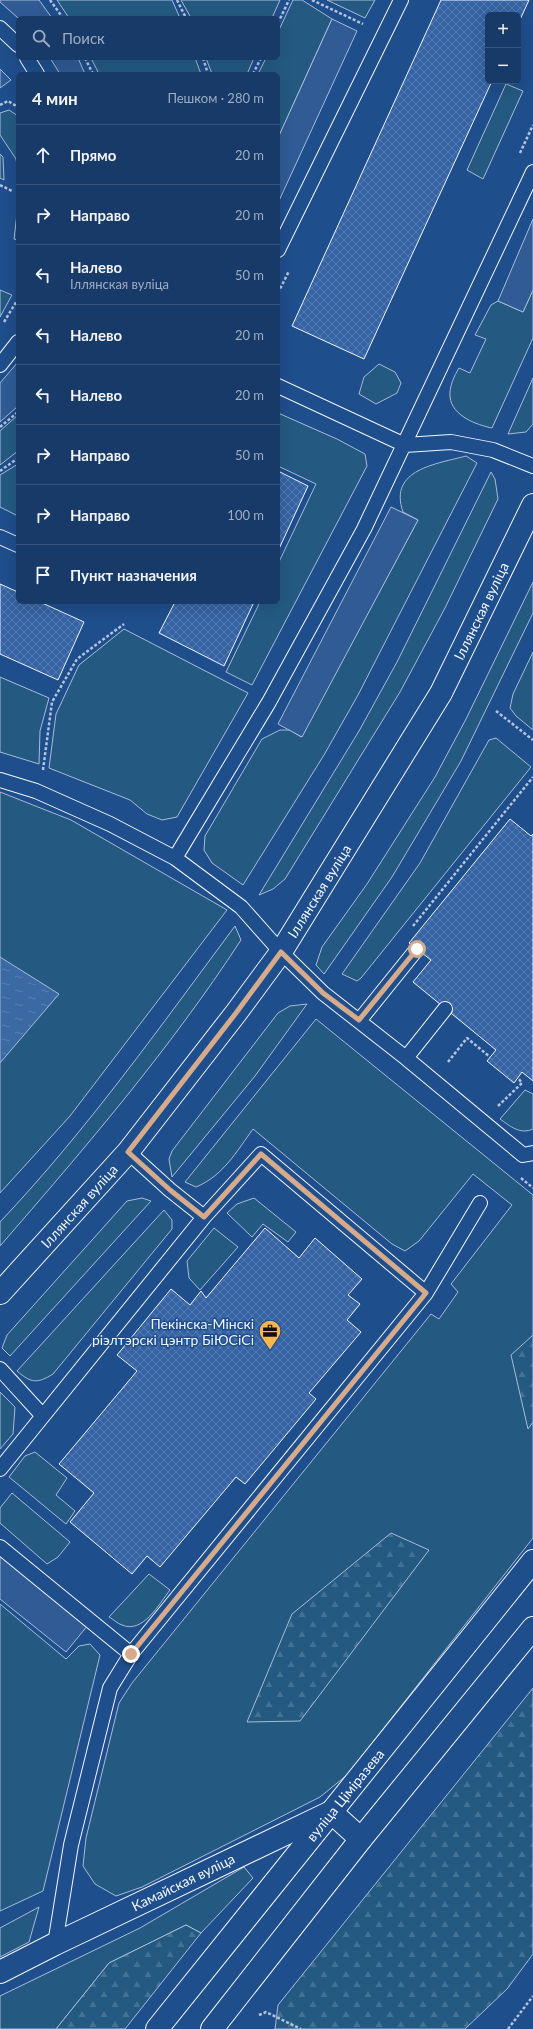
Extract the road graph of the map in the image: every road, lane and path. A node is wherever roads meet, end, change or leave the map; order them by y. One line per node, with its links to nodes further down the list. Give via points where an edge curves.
1 (50, 0): 6 (path)
2 (177, 0): 7 (path)
3 (289, 0): 8 (path)
4 (312, 0): 9 (path, via 365,25)
5 (401, 0): 27 (lane)
6 (62, 16)
7 (185, 16)
8 (280, 19)
9 (368, 19)
10 (0, 28): 11 (lane)
11 (16, 43)
12 (28, 60): 16 (lane)
13 (86, 60): 17 (path)
14 (204, 60): 18 (path)
15 (260, 60): 19 (path)
16 (36, 72)
17 (92, 72)
18 (207, 72)
19 (254, 72)
20 (0, 105): 21 (path, via 8,101)
21 (16, 106)
22 (533, 125): 23 (path)
23 (520, 154)
24 (533, 172): 35 (lane)
25 (0, 185): 26 (path)
26 (12, 191)
27 (280, 246)
28 (16, 302): 29 (path)
29 (4, 323)
30 (16, 344): 31 (lane)
31 (0, 364)
32 (280, 387): 35 (lane)
33 (16, 414): 34 (path)
34 (0, 427)
35 (404, 445): 37 (lane, via 451,442 493,450); 48 (lane, via 364,529 277,688)
36 (16, 459): 38 (path)
37 (533, 466)
38 (0, 471)
39 (533, 505): 51 (street, Іллянская вуліца, via 441,693)
40 (0, 537): 41 (lane)
41 (16, 544)
42 (124, 624): 45 (path, via 77,659 52,702)
43 (496, 711): 44 (path)
44 (533, 740)
45 (43, 772)
46 (533, 777): 49 (path)
47 (0, 780): 48 (lane, via 97,818)
48 (175, 858): 51 (lane, via 241,907)
49 (408, 932)
50 (417, 949): 53 (lane)
51 (281, 952): 53 (lane, via 323,993); 57 (street, Іллянская вуліца)
52 (446, 1009): 55 (lane)
53 (359, 1020): 55 (lane)
54 (490, 1057): 56 (path, via 467,1038)
55 (406, 1058): 56 (lane)
56 (434, 1080): 58 (lane, via 523,1155)
57 (128, 1152): 60 (lane); 61 (street, Іллянская вуліца)
58 (533, 1153)
59 (480, 1203): 62 (lane)
60 (204, 1217): 62 (lane, via 261,1154); 64 (lane)
61 (0, 1293)
62 (426, 1293): 69 (lane)
63 (0, 1369): 64 (lane)
64 (42, 1415): 65 (lane)
65 (0, 1469)
66 (0, 1547): 69 (lane)
67 (533, 1561): 70 (street, вуліца Ціміразева)
68 (533, 1628): 71 (street)
69 (131, 1654): 72 (lane, via 110,1688 71,1845)
70 (331, 1812): 71 (street); 72 (street, Камайская вуліца); 76 (street, вуліца Ціміразева)
71 (361, 1839): 77 (street)
72 (54, 1944): 73 (street, Камайская вуліца)
73 (0, 1972)
74 (533, 1996): 79 (path)
75 (254, 2017): 78 (path, via 266,2012)
76 (157, 2029)
77 (212, 2029)
78 (301, 2029)
79 (508, 2029)

